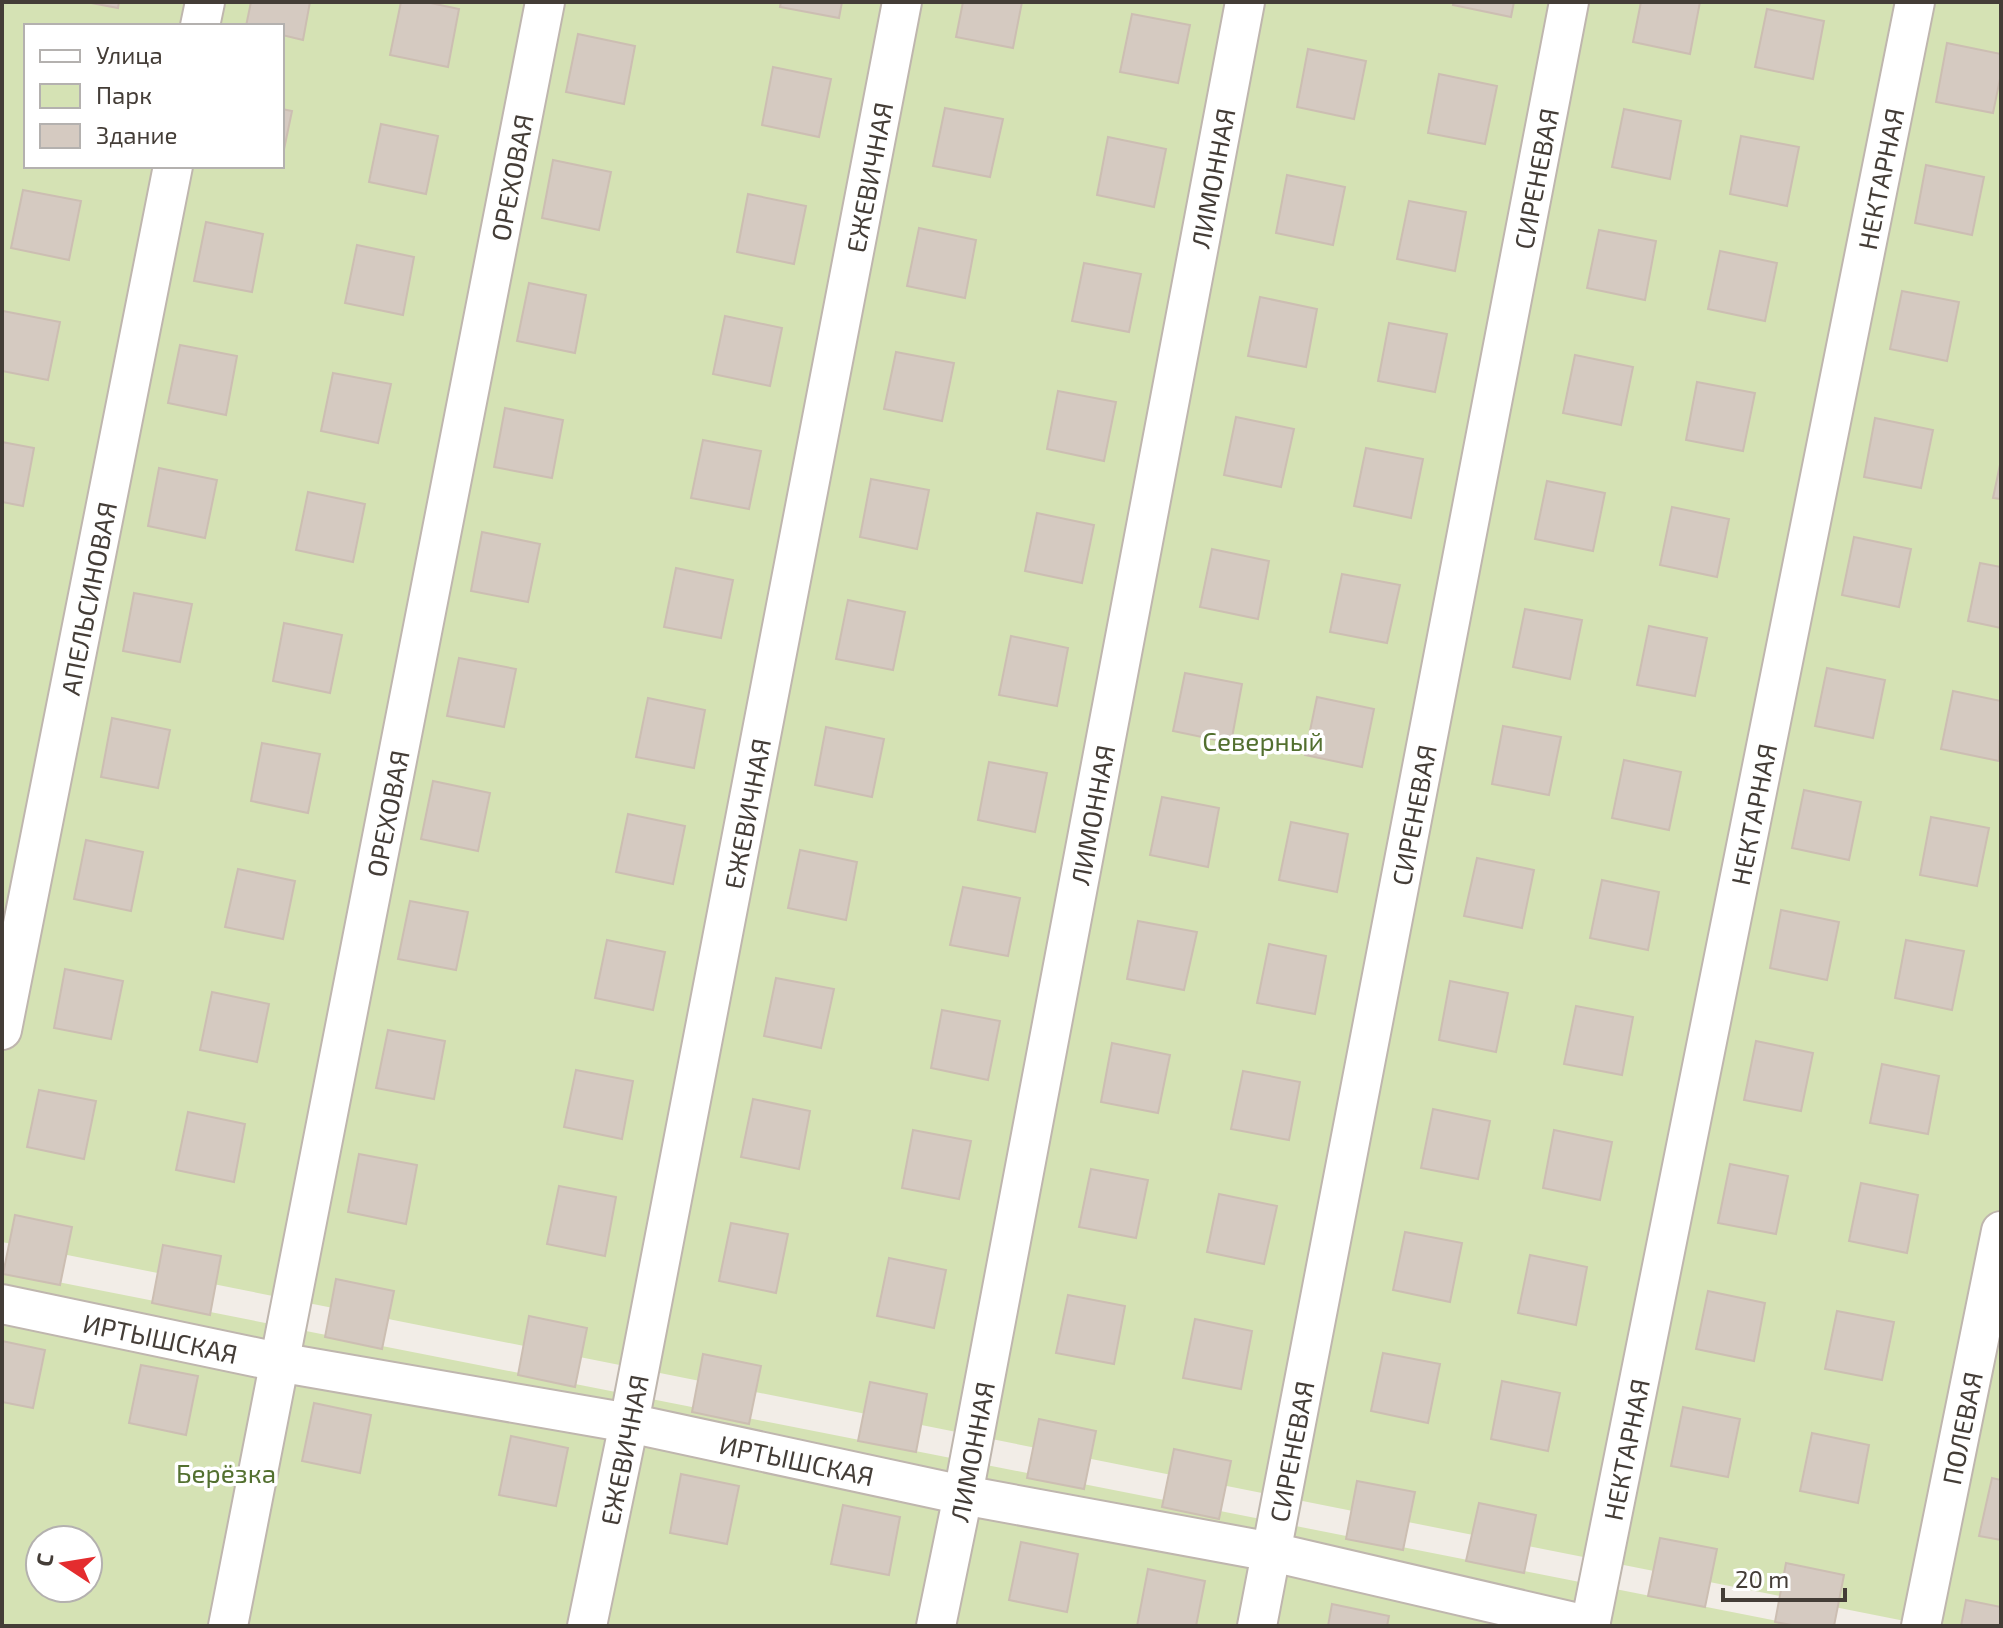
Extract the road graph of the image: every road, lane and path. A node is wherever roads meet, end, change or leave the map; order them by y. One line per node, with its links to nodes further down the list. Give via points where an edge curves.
1 (205, 2): 7 (street)
2 (545, 2): 12 (street, ОРЕХОВАЯ)
3 (902, 2): 13 (street, ЕЖЕВИЧНАЯ)
4 (1245, 2): 14 (street, ЛИМОННАЯ)
5 (1569, 2): 15 (street, СИРЕНЕВАЯ)
6 (1915, 2): 20 (street, НЕКТАРНАЯ)
7 (200, 24)
8 (173, 168): 9 (street, АПЕЛЬСИНОВАЯ)
9 (2, 1030)
10 (2001, 1231): 21 (street, ПОЛЕВАЯ)
11 (2, 1304): 12 (street, ИРТЫШСКАЯ)
12 (278, 1362): 13 (street, ИРТЫШСКАЯ); 16 (street, ОРЕХОВАЯ)
13 (629, 1423): 14 (street, ИРТЫШСКАЯ); 17 (street, ЕЖЕВИЧНАЯ)
14 (963, 1495): 15 (street, ИРТЫШСКАЯ); 18 (street, ЛИМОННАЯ)
15 (1272, 1552): 19 (street, СИРЕНЕВАЯ); 20 (street, ИРТЫШСКАЯ)
16 (228, 1626)
17 (587, 1626)
18 (936, 1626)
19 (1257, 1626)
20 (1590, 1626)
21 (1921, 1626)

